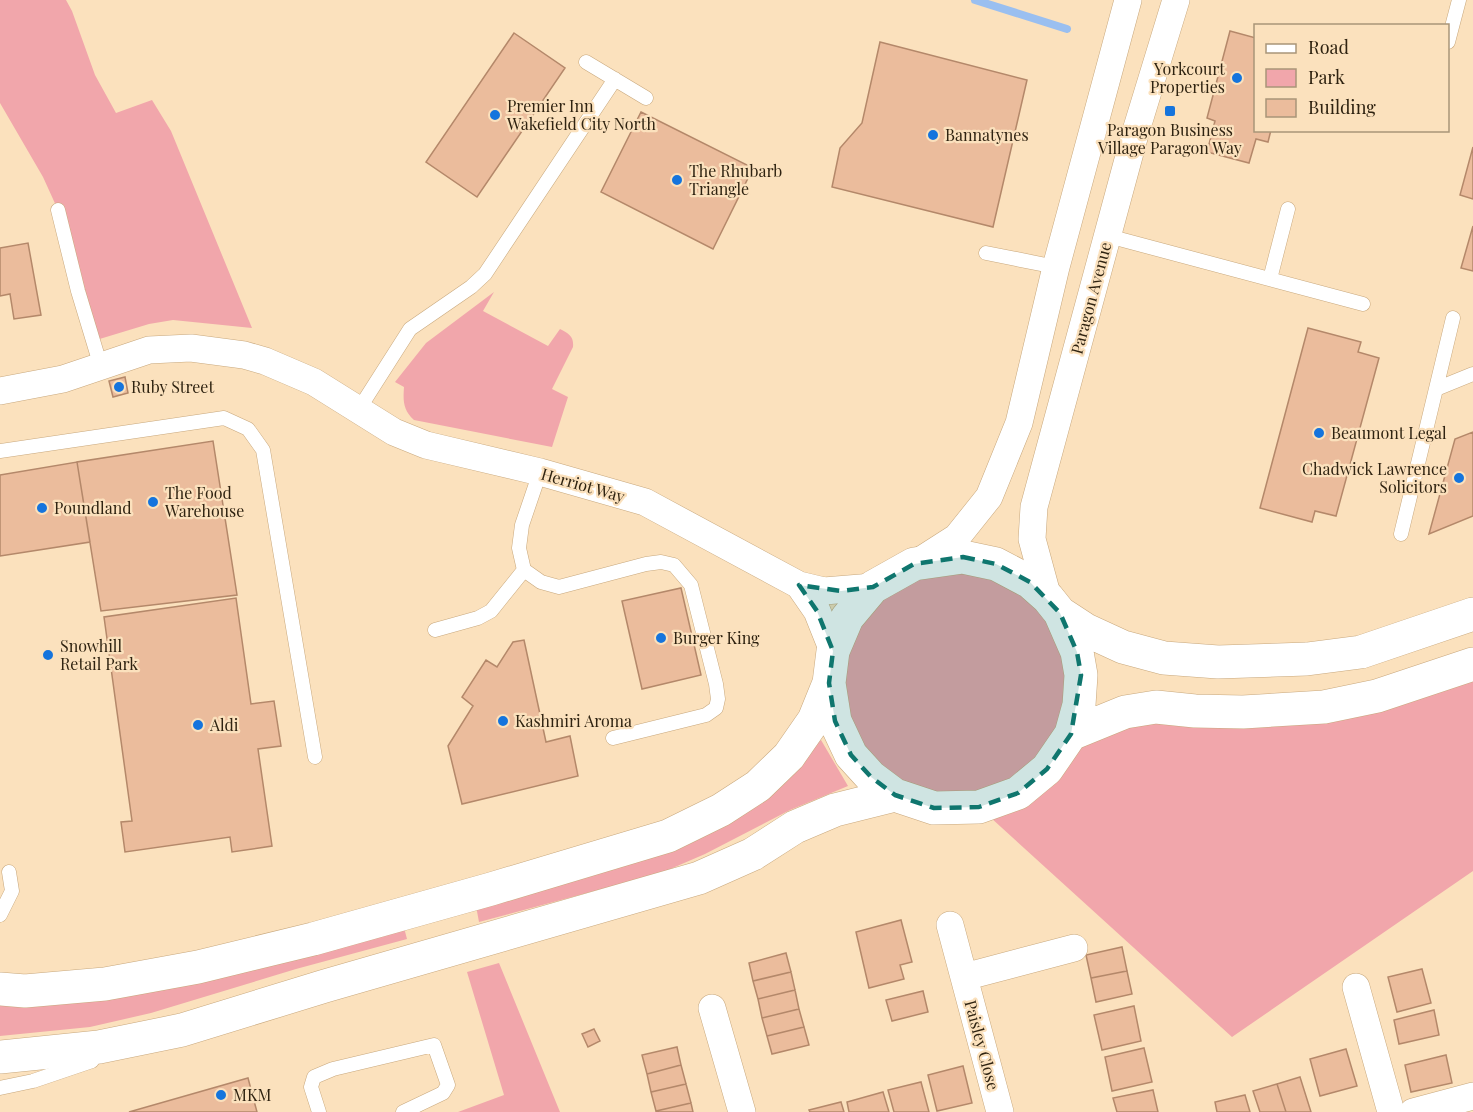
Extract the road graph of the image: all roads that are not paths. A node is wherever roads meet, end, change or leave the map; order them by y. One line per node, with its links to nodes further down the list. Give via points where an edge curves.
1 (1128, 0): 12 (street)
2 (1176, 0): 10 (street, Paragon Avenue)
3 (1459, 0): 4 (lane)
4 (1449, 38)
5 (586, 62): 6 (lane)
6 (615, 79): 7 (lane); 20 (lane, via 485,274 410,330)
7 (646, 98)
8 (1288, 209): 13 (lane)
9 (58, 210): 16 (lane)
10 (1108, 236): 13 (lane); 28 (street, Paragon Avenue, via 1034,507 1032,539)
11 (986, 253): 12 (lane)
12 (1056, 267): 24 (street, via 1019,423 989,497 957,537)
13 (1270, 279): 14 (lane)
14 (1363, 304)
15 (1453, 318): 18 (lane)
16 (101, 367): 19 (street); 20 (street, Herriot Way, via 149,350 191,348 244,355 314,382)
17 (1473, 374): 18 (lane)
18 (1436, 389): 23 (lane)
19 (0, 391)
20 (359, 409): 22 (street, Herriot Way, via 394,432 426,445)
21 (0, 451): 36 (lane, via 224,418 248,429 263,450)
22 (540, 472): 25 (lane, via 522,525 519,548); 26 (street, Herriot Way, via 645,502)
23 (1401, 534)
24 (914, 564): 27 (highway); 28 (highway, via 963,557 996,564 1030,582)
25 (524, 570): 30 (lane, via 491,611); 35 (lane, via 541,582 559,587 661,562 674,565 691,585 716,684 716,708 706,716)
26 (798, 585): 27 (street, Herriot Way, via 824,591); 31 (street, Herriot Way, via 817,611)
27 (873, 587): 31 (highway, via 847,618)
28 (1054, 606): 29 (highway, via 1086,630 1123,646 1164,658 1218,662 1307,659 1361,652); 34 (highway, via 1077,652 1081,675 1079,705)
29 (1473, 614)
30 (435, 630)
31 (833, 651): 33 (highway)
32 (1473, 664): 34 (highway, via 1377,696 1324,706 1243,712 1156,708 1125,712)
33 (829, 683): 37 (highway, via 835,721 851,755); 44 (highway, via 814,720 789,756 758,786 721,810 668,836 313,939 198,967 105,984)
34 (1071, 734): 37 (highway, via 1047,769 1018,793 979,807 934,808)
35 (613, 738)
36 (315, 757)
37 (895, 795): 46 (highway, via 835,810 699,878)
38 (9, 872): 39 (lane, via 12,891)
39 (0, 915)
40 (950, 925): 42 (street, Paisley Close)
41 (1074, 948): 42 (street, Paisley Close)
42 (964, 977): 53 (street, Paisley Close)
43 (1356, 987): 54 (street)
44 (0, 989)
45 (712, 1008): 52 (street)
46 (182, 1030): 47 (highway, via 99,1047); 48 (lane, via 33,1081)
47 (0, 1057)
48 (0, 1088)
49 (1473, 1096): 55 (street)
50 (319, 1112): 51 (lane, via 310,1087 314,1077 434,1045 448,1085 442,1093)
51 (403, 1112)
52 (742, 1112)
53 (1000, 1112)
54 (1391, 1112)
55 (1413, 1112)

